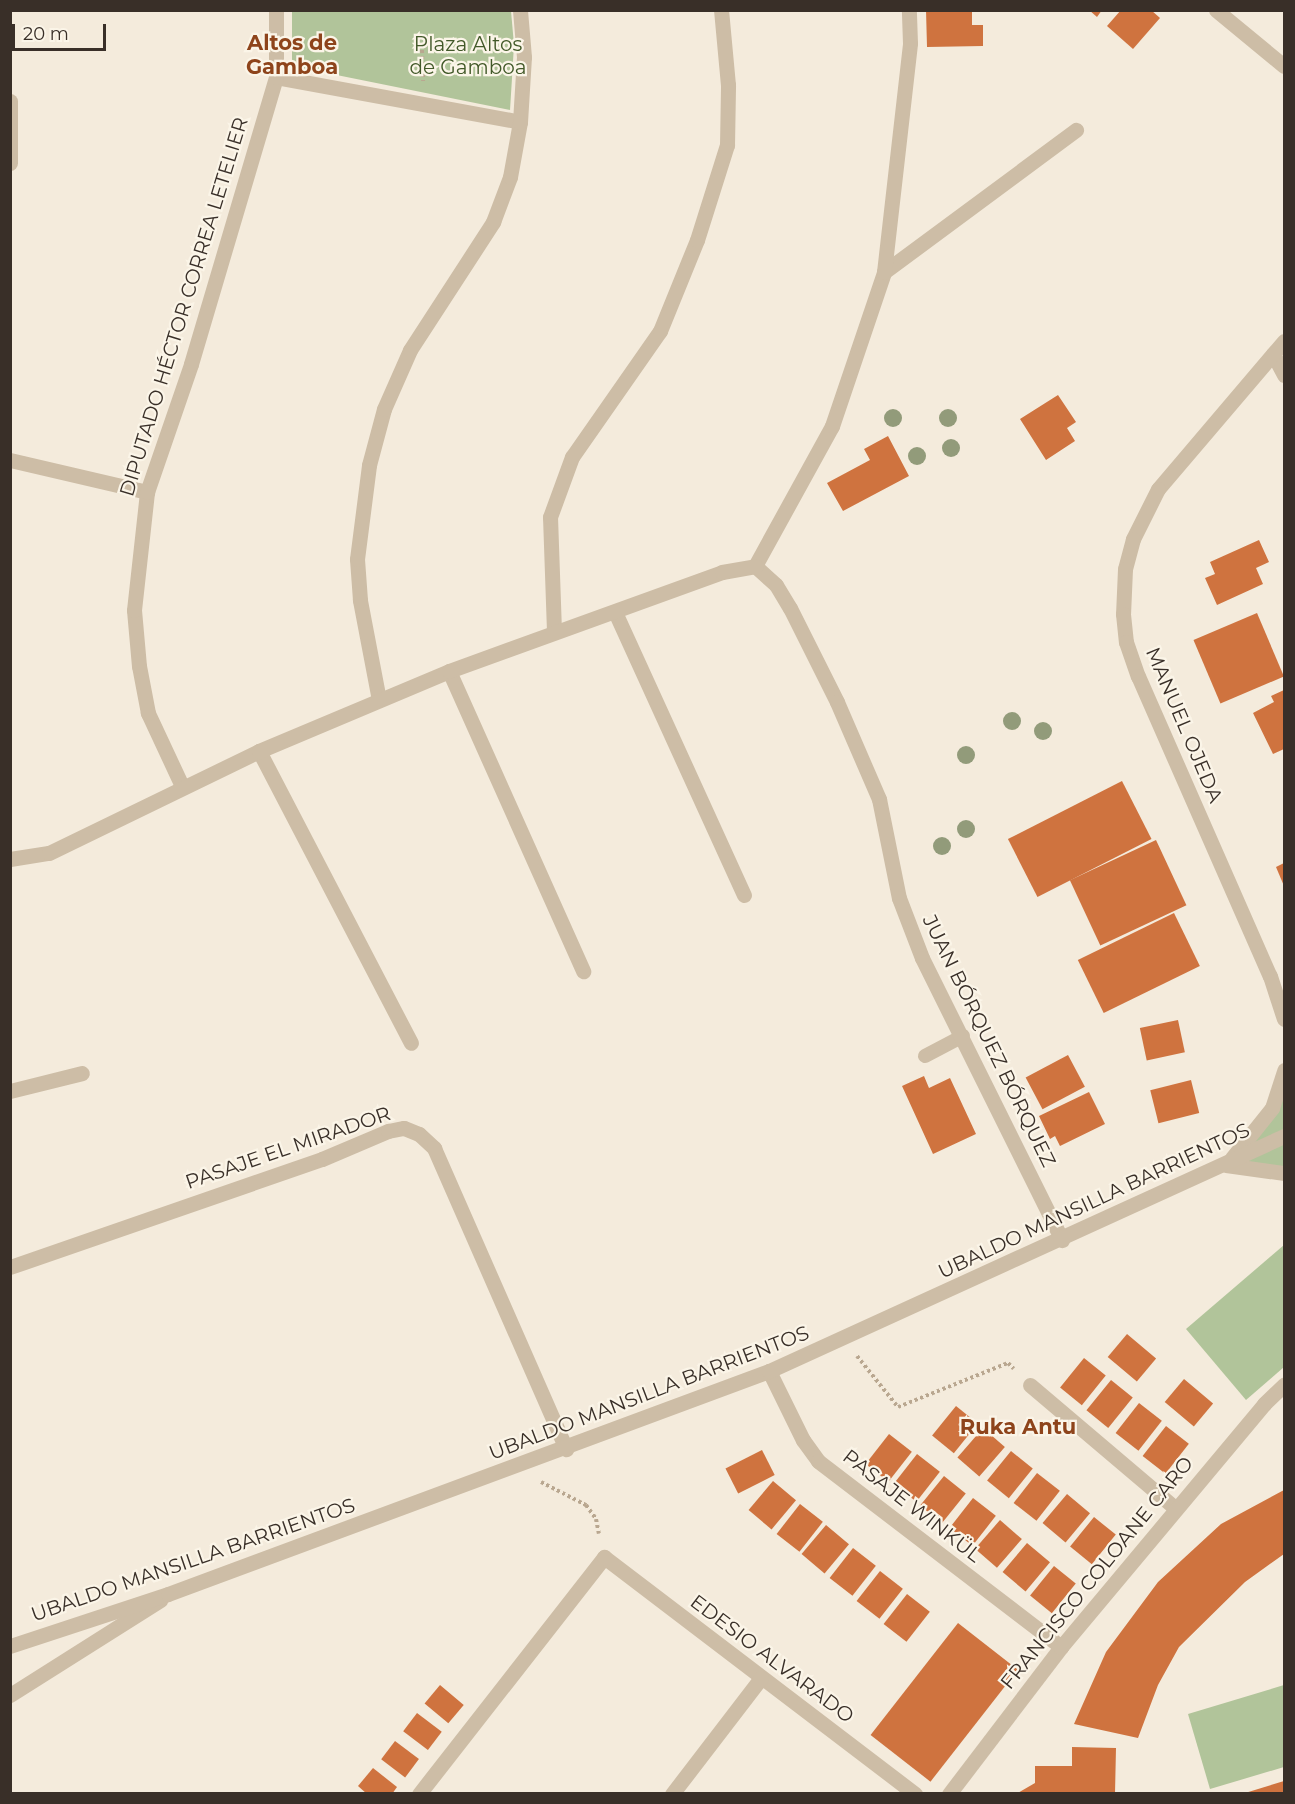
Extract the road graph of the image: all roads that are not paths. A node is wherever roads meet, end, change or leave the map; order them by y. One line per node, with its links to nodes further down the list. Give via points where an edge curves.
1 (276, 10): 7 (street, DIPUTADO HÉCTOR CORREA LETELIER)
2 (520, 10): 9 (street, via 524,57)
3 (721, 10): 20 (street, via 728,85 727,145 690,260 660,332 572,457 550,517)
4 (909, 10): 12 (street, via 910,44)
5 (1216, 10): 6 (street)
6 (1284, 66)
7 (276, 77): 9 (street); 17 (street, DIPUTADO HÉCTOR CORREA LETELIER, via 191,364)
8 (10, 101): 11 (street)
9 (520, 122): 22 (street, via 510,177 493,222 410,350 384,409 369,465 357,560 360,600)
10 (1076, 130): 12 (street)
11 (10, 163)
12 (884, 272): 18 (street, via 832,426)
13 (1284, 341): 14 (street, MANUEL OJEDA)
14 (1274, 354): 15 (street); 28 (street, MANUEL OJEDA, via 1158,489 1133,539 1125,569 1123,614 1126,642 1138,676 1270,976)
15 (1284, 375)
16 (10, 460): 17 (street)
17 (147, 492): 24 (street, DIPUTADO HÉCTOR CORREA LETELIER, via 134,610 139,666 148,713)
18 (755, 566): 19 (street, via 722,572); 29 (street, JUAN BÓRQUEZ BÓRQUEZ, via 776,585 790,608 837,702 879,799 899,898 922,958)
19 (615, 612): 20 (street); 26 (street)
20 (554, 631): 21 (street)
21 (449, 671): 22 (street); 27 (street)
22 (379, 700): 23 (street)
23 (259, 751): 24 (street); 30 (street)
24 (182, 786): 25 (street, via 49,853)
25 (10, 859)
26 (744, 896)
27 (583, 971)
28 (1284, 1019)
29 (963, 1036): 31 (lane); 38 (street, JUAN BÓRQUEZ BÓRQUEZ)
30 (411, 1042)
31 (925, 1056)
32 (1284, 1070): 36 (street, via 1272,1108)
33 (82, 1072): 34 (street)
34 (10, 1091)
35 (1284, 1136): 36 (street, UBALDO MANSILLA BARRIENTOS)
36 (1226, 1165): 37 (street); 38 (street, UBALDO MANSILLA BARRIENTOS)
37 (1284, 1173)
38 (1062, 1240): 40 (street, UBALDO MANSILLA BARRIENTOS)
39 (10, 1268): 43 (street, PASAJE EL MIRADOR, via 405,1128 419,1134 434,1148)
40 (769, 1371): 43 (street, UBALDO MANSILLA BARRIENTOS); 47 (street, PASAJE WINKÜL, via 803,1440 818,1461)
41 (1030, 1385): 44 (street)
42 (1284, 1385): 44 (street, FRANCISCO COLOANE CARO)
43 (566, 1449): 45 (street, UBALDO MANSILLA BARRIENTOS)
44 (1175, 1508): 47 (street, FRANCISCO COLOANE CARO)
45 (168, 1594): 46 (street, UBALDO MANSILLA BARRIENTOS); 49 (street)
46 (10, 1646)
47 (1060, 1647): 53 (street, FRANCISCO COLOANE CARO)
48 (761, 1678): 50 (street, EDESIO ALVARADO, via 604,1557); 51 (street); 52 (street, EDESIO ALVARADO)
49 (10, 1695)
50 (419, 1794)
51 (672, 1794)
52 (915, 1794)
53 (949, 1794)

